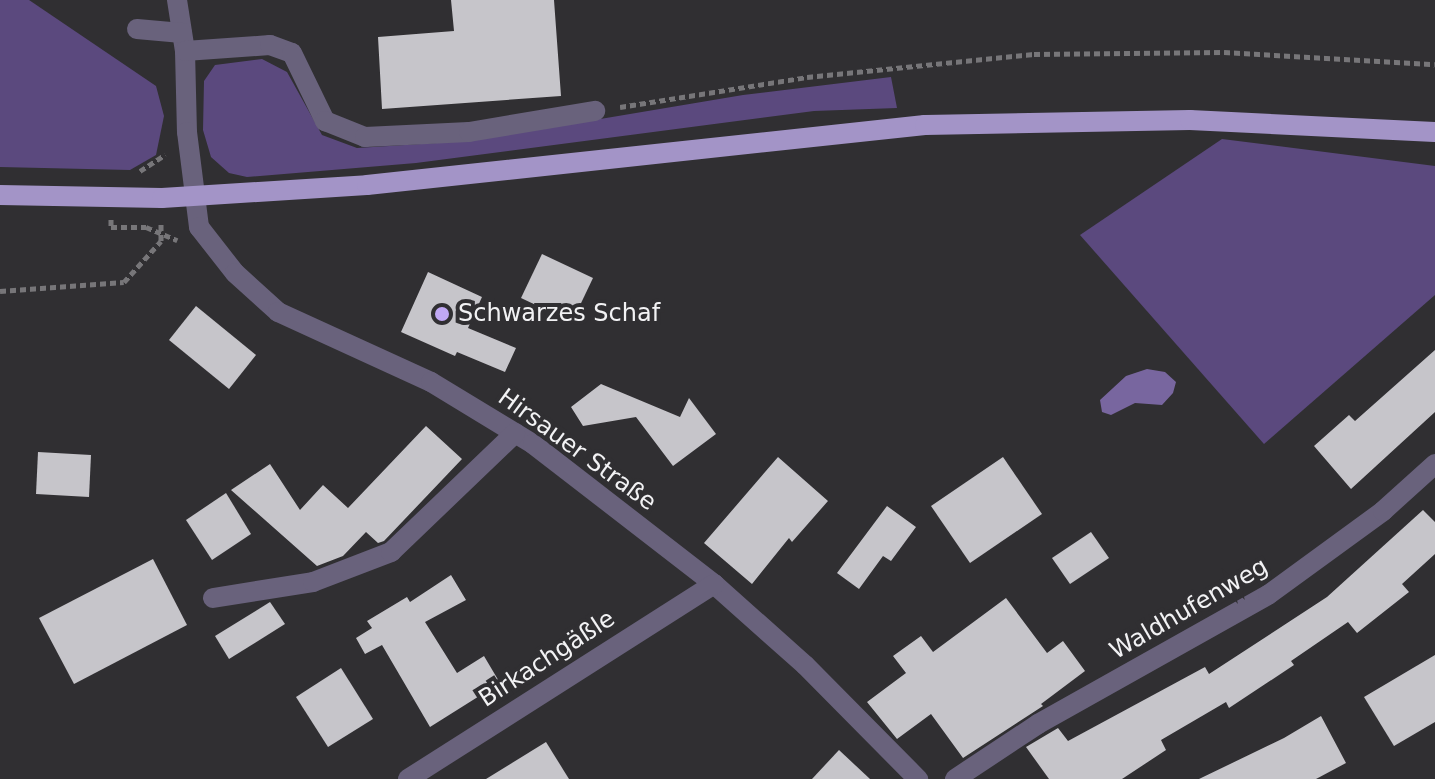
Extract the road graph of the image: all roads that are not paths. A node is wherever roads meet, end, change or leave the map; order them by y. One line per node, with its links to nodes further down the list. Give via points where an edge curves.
1 (177, 0): 3 (street, Hirsauer Straße)
2 (137, 29): 3 (street)
3 (184, 42): 4 (street, via 270,45 292,53 325,121 365,137 469,132); 7 (street, Hirsauer Straße)
4 (595, 111)
5 (1435, 132): 7 (main road, via 1190,120 925,125 367,185)
6 (0, 195): 7 (main road)
7 (194, 197): 8 (street, Hirsauer Straße, via 199,227 235,273 278,312 431,382)
8 (515, 433): 10 (street, Hirsauer Straße); 11 (street, via 391,552 313,582)
9 (1435, 464): 14 (street, Waldhufenweg, via 1383,511 1292,579 1038,724)
10 (714, 584): 12 (street, Birkachgäßle); 13 (street, Hirsauer Straße, via 805,665)
11 (213, 598)
12 (408, 779)
13 (918, 779)
14 (955, 779)

